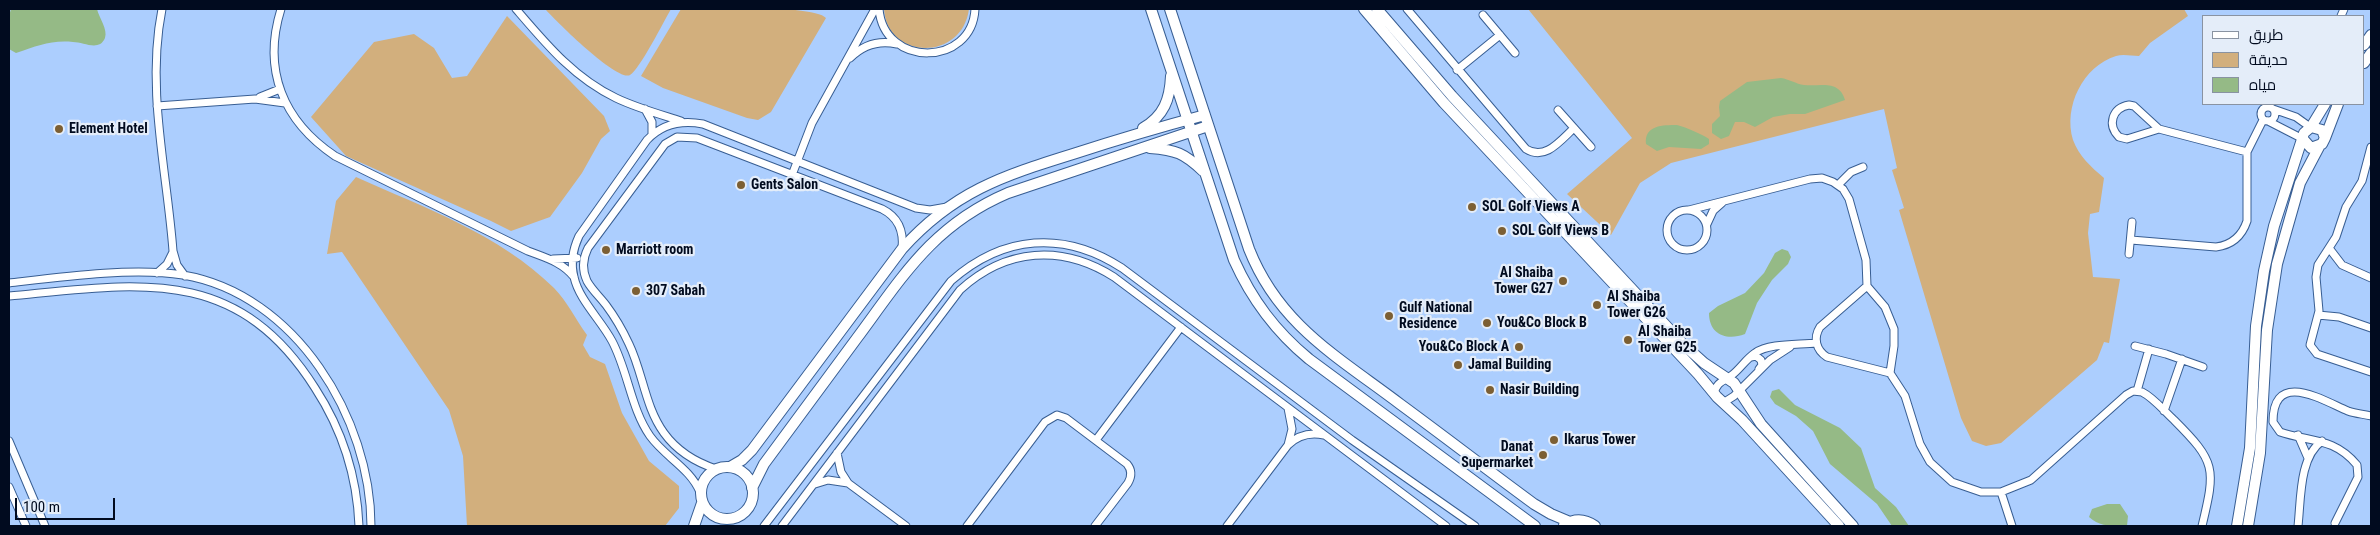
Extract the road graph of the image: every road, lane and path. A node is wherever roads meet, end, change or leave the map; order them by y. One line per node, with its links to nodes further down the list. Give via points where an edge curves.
1 (162, 9): 24 (street, via 156,53)
2 (281, 9): 19 (street, via 274,53)
3 (516, 9): 26 (street, via 576,73 616,98)
4 (875, 9): 16 (street)
5 (879, 9): 14 (street, via 885,30)
6 (975, 9): 14 (street, via 966,33 950,48 929,54)
7 (1151, 9): 17 (street)
8 (1170, 9): 28 (street)
9 (1364, 9): 88 (street, via 1444,103)
10 (1378, 9): 85 (street, via 1452,96 1690,351)
11 (1407, 9): 18 (street)
12 (1484, 15): 13 (street)
13 (1500, 35): 15 (street); 18 (street)
14 (898, 44): 16 (street, via 883,42 868,46)
15 (1515, 53)
16 (843, 66): 47 (street, via 810,128)
17 (1171, 70): 30 (street); 40 (street, via 1170,94 1163,110 1151,123)
18 (1457, 70): 35 (street, via 1530,152 1549,150)
19 (280, 89): 20 (street); 21 (street)
20 (255, 99): 21 (street); 24 (street)
21 (285, 103): 63 (street, via 302,129 335,156)
22 (2324, 105): 34 (street)
23 (2338, 105): 42 (street)
24 (157, 106): 60 (street)
25 (2273, 107): 29 (street); 31 (street, via 2274,118); 31 (street, via 2261,110 2260,115)
26 (644, 109): 32 (street); 39 (street, via 652,122)
27 (1558, 110): 35 (street)
28 (1205, 114): 30 (street); 33 (street)
29 (2286, 114): 34 (street); 36 (street, via 2280,120)
30 (1188, 119): 38 (street); 40 (street)
31 (2266, 121): 36 (street); 46 (street)
32 (684, 122): 39 (street, via 669,125); 47 (street, via 703,124)
33 (1208, 126): 38 (street); 113 (street, via 1255,264 1280,306 1534,504)
34 (2311, 127): 41 (street); 42 (street, via 2322,130)
35 (1574, 128): 44 (street)
36 (2280, 128): 41 (street)
37 (2159, 129): 37 (street, via 2132,105 2123,106 2113,116 2114,130 2123,138); 46 (street)
38 (1191, 131): 43 (street); 49 (street)
39 (652, 135): 64 (street, via 579,236)
40 (1132, 135): 53 (street, via 999,178)
41 (2303, 139): 42 (street, via 2311,148); 135 (street, via 2274,226 2264,271 2256,326 2250,448)
42 (2322, 142): 136 (street, via 2300,183 2277,264 2267,330 2260,453)
43 (1144, 147): 49 (street, via 1182,153); 106 (street, via 992,200 962,217 927,255 764,464)
44 (1591, 148)
45 (2371, 148): 58 (street, via 2362,181 2346,207)
46 (2247, 152): 57 (street, via 2247,216 2243,231 2236,239 2216,247)
47 (797, 161): 50 (street); 53 (street, via 916,208)
48 (1863, 167): 51 (street, via 1851,172)
49 (1205, 172): 129 (street, via 1234,260 1253,297 1278,331 1319,373)
50 (792, 175): 59 (street, via 886,212 898,224); 62 (street, via 697,138 677,137 660,149)
51 (1838, 185): 52 (street, via 1816,178); 70 (street, via 1851,204 1866,260)
52 (1723, 202): 54 (street); 56 (street)
53 (947, 207): 59 (street)
54 (1688, 210): 56 (street, via 1702,216); 56 (street, via 1674,215 1668,224 1669,240 1677,248 1687,251 1702,245 1707,235)
55 (2132, 222): 57 (street)
56 (1707, 224)
57 (2131, 240): 61 (street)
58 (2329, 248): 68 (street, via 2342,265); 72 (street, via 2317,271)
59 (902, 249): 101 (street, via 752,450)
60 (173, 251): 65 (street); 66 (street)
61 (2129, 254)
62 (584, 257): 64 (street); 102 (street, via 588,282 624,334 659,426 672,444)
63 (547, 258): 64 (street); 67 (street)
64 (572, 259): 67 (street)
65 (158, 273): 66 (street); 69 (street)
66 (185, 276): 117 (street, via 233,292 262,309 288,331 315,363 346,414 359,447 368,481)
67 (574, 277): 107 (street, via 580,293 618,352 646,430 660,448 692,477)
68 (2371, 278)
69 (9, 283)
70 (1867, 286): 75 (street, via 1820,327); 84 (street, via 1892,321 1895,338)
71 (9, 296): 116 (street, via 102,287 161,287 208,296 243,312 265,327 294,356 327,406 353,474)
72 (2318, 315): 74 (street, via 2339,317); 83 (street, via 2310,342 2312,351)
73 (1181, 328): 90 (street); 96 (street); 99 (street, via 1114,278 1079,260 1041,255 1003,262 974,278 951,300)
74 (2371, 328)
75 (1816, 343): 77 (street); 84 (street, via 1827,357)
76 (2135, 346): 78 (street)
77 (1790, 347): 79 (street, via 1767,347); 82 (street)
78 (2149, 349): 80 (street); 87 (street)
79 (1751, 357): 82 (street, via 1756,356 1760,360); 85 (street)
80 (2182, 360): 81 (street); 91 (street)
81 (2203, 367)
82 (1761, 368): 86 (street)
83 (2371, 372)
84 (1890, 373): 108 (street, via 1905,396 1922,449 1936,469 1961,486 1981,492)
85 (1727, 378): 86 (street); 88 (street, via 1719,382)
86 (1739, 390): 89 (street); 132 (street, via 1761,424)
87 (2138, 391): 91 (street); 108 (street, via 2126,395 2040,474 2021,486)
88 (1714, 394): 89 (street)
89 (1723, 402): 131 (street)
90 (1287, 407): 94 (street); 98 (street, via 1292,429)
91 (2164, 411): 134 (street, via 2200,446 2209,463 2210,483)
92 (2371, 416): 93 (street, via 2354,413 2300,392 2290,392 2277,402 2273,422 2280,432)
93 (2298, 435): 97 (street); 100 (street)
94 (1325, 436): 98 (street, via 1302,436); 127 (street)
95 (9, 440): 115 (street)
96 (1096, 440): 124 (street, via 1061,416 1048,418); 125 (street, via 1127,464 1131,476)
97 (2322, 441): 100 (street); 112 (street, via 2349,457 2359,471)
98 (1288, 445): 126 (street)
99 (837, 453): 103 (street, via 841,472); 104 (street)
100 (2308, 458): 137 (street)
101 (730, 467): 102 (street); 106 (street, via 744,474)
102 (716, 469): 107 (street, via 705,478)
103 (848, 483): 104 (street, via 828,480); 123 (street)
104 (814, 484): 122 (street)
105 (9, 487): 114 (street)
106 (752, 488): 111 (street, via 750,506 741,515)
107 (700, 492): 109 (street)
108 (2000, 492): 133 (street)
109 (702, 503): 111 (street, via 710,514); 118 (street)
110 (780, 507): 120 (street); 121 (street); 128 (street, via 951,281 971,264 995,252 1021,244 1047,242 1080,248 1111,261 1360,446)
111 (729, 519): 119 (street)
112 (2335, 523)
113 (1566, 524): 130 (street, via 1583,520)
114 (26, 526)
115 (45, 526)
116 (359, 526)
117 (371, 526)
118 (694, 526)
119 (719, 526)
120 (764, 526)
121 (769, 526)
122 (782, 526)
123 (906, 526)
124 (966, 526)
125 (1095, 526)
126 (1227, 526)
127 (1446, 526)
128 (1475, 526)
129 (1535, 526)
130 (1595, 526)
131 (1839, 526)
132 (1853, 526)
133 (2012, 526)
134 (2202, 526)
135 (2237, 526)
136 (2248, 526)
137 (2298, 526)

